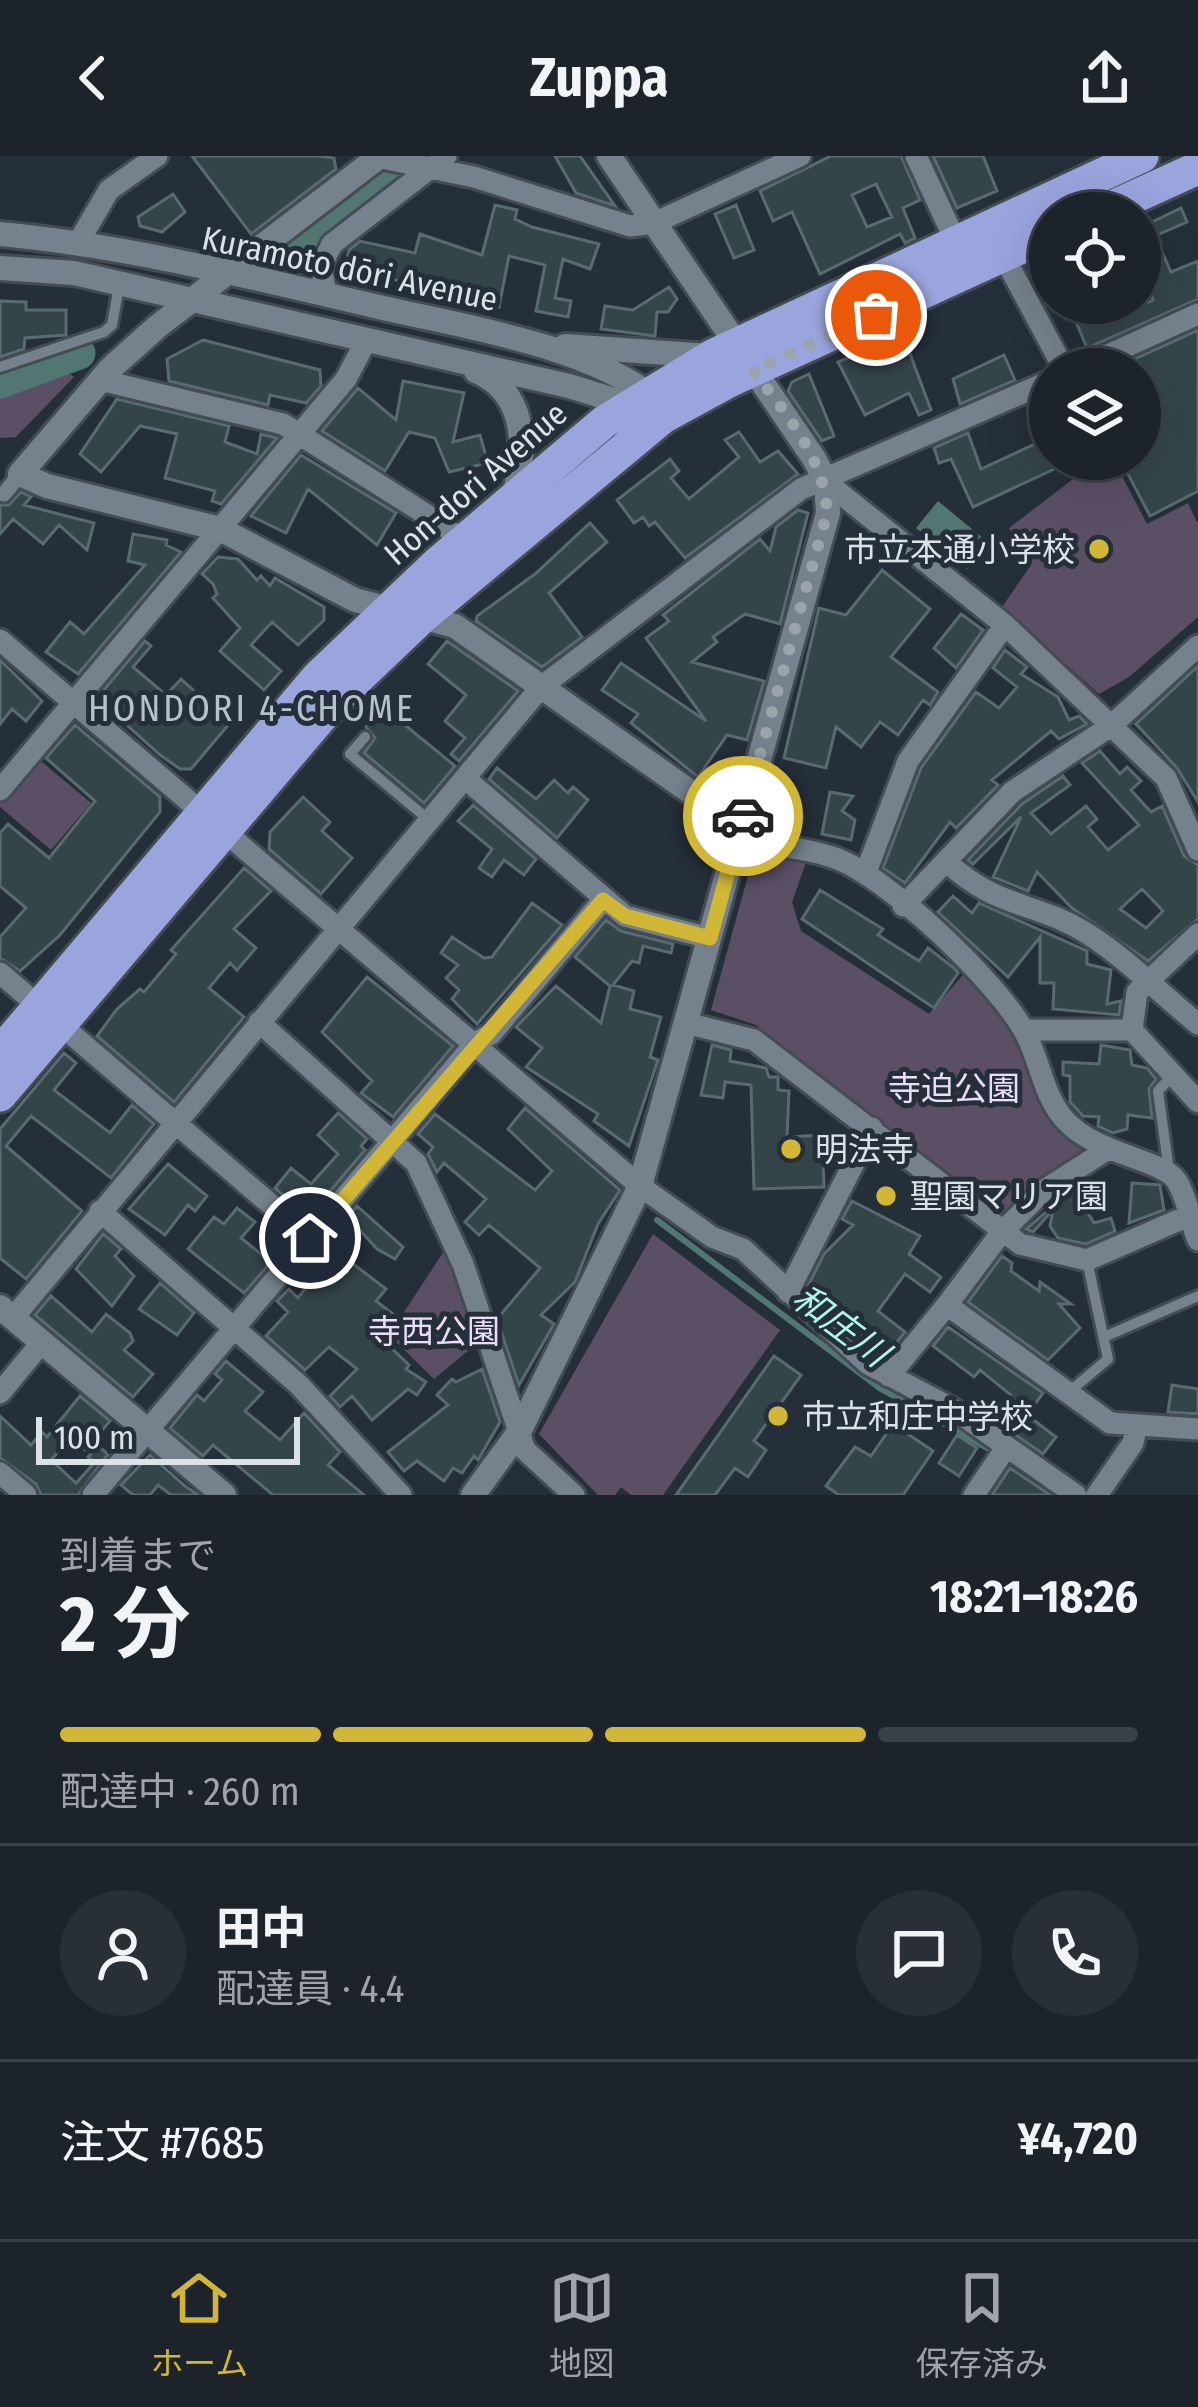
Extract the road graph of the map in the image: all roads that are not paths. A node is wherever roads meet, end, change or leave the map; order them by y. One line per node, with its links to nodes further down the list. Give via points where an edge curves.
1 (157, 156): 13 (street, via 109,190)
2 (609, 156): 11 (street)
3 (800, 156): 11 (street)
4 (916, 156): 14 (street)
5 (1142, 156): 14 (highway, Hon-dori Avenue)
6 (1193, 156): 9 (street)
7 (379, 157): 8 (street); 18 (street)
8 (431, 164): 11 (street, via 630,226); 20 (street, via 332,244 321,266)
9 (1198, 167): 10 (highway)
10 (1144, 192)
11 (654, 223): 28 (street)
12 (0, 234): 13 (street, Kuramoto dōri Avenue)
13 (79, 241): 18 (street, Kuramoto dōri Avenue)
14 (956, 242): 28 (highway, Hon-dori Avenue)
15 (1029, 244): 16 (highway, Hon-dori Avenue)
16 (1003, 255): 26 (street); 28 (highway, Hon-dori Avenue)
17 (0, 268): 19 (street, Kuramoto dōri Avenue, via 74,273)
18 (225, 273): 20 (street, Kuramoto dōri Avenue); 21 (street)
19 (119, 286): 21 (street, Kuramoto dōri Avenue); 24 (lane, via 112,325)
20 (326, 294): 23 (street, Kuramoto dōri Avenue)
21 (189, 302): 25 (street, Kuramoto dōri Avenue); 31 (street)
22 (1198, 314): 27 (street)
23 (504, 336): 28 (street, via 578,349); 33 (street, Kuramoto dōri Avenue)
24 (88, 341): 30 (lane); 31 (lane)
25 (366, 341): 29 (street, Kuramoto dōri Avenue); 34 (street)
26 (1053, 348)
27 (1124, 348)
28 (734, 357): 33 (highway, Hon-dori Avenue); 36 (street)
29 (453, 361): 33 (street, Kuramoto dōri Avenue); 37 (street, via 488,375 520,421 522,469)
30 (0, 367)
31 (105, 374): 34 (street); 35 (street)
32 (1029, 390): 36 (street)
33 (652, 406): 37 (highway, Hon-dori Avenue); 40 (highway, Hon-dori Avenue)
34 (301, 432): 38 (street); 39 (street)
35 (8, 478): 38 (street)
36 (826, 482): 41 (street); 44 (street, via 802,489); 52 (street, via 827,513)
37 (512, 498): 39 (highway, Hon-dori Avenue)
38 (220, 529): 40 (street, via 355,600); 45 (street)
39 (461, 543): 40 (highway, Hon-dori Avenue)
40 (405, 614): 44 (street, via 455,626); 51 (highway, Hon-dori Avenue, via 318,677)
41 (1005, 625): 46 (street); 55 (street, via 908,761)
42 (0, 640): 45 (street)
43 (1195, 655): 46 (street)
44 (541, 687): 48 (street); 52 (street)
45 (73, 705): 49 (street); 51 (street)
46 (1112, 725): 53 (street, via 1166,778); 54 (street, via 1012,792)
47 (365, 737): 50 (lane, via 350,754)
48 (466, 779): 50 (street); 56 (street)
49 (0, 790)
50 (423, 815): 58 (street)
51 (213, 819): 58 (street); 63 (highway, Hon-dori Avenue)
52 (737, 835): 55 (street); 60 (street)
53 (1198, 850)
54 (946, 861): 57 (street); 62 (street, via 1009,904 1087,933)
55 (866, 872): 57 (street)
56 (603, 900): 60 (street, via 625,916); 69 (street)
57 (903, 906): 67 (street, via 976,964)
58 (339, 924): 64 (street); 69 (street)
59 (1198, 934): 62 (street)
60 (710, 938): 65 (street)
61 (0, 974): 63 (street)
62 (1148, 983): 66 (street); 68 (street, via 1137,992)
63 (49, 1016): 70 (highway, Hon-dori Avenue); 72 (highway, Hon-dori Avenue); 74 (street)
64 (259, 1022): 74 (street); 76 (street)
65 (686, 1023): 75 (street, via 754,1040); 79 (street)
66 (1198, 1024)
67 (1025, 1030): 68 (street); 77 (street, via 1052,1102)
68 (1132, 1030): 71 (street)
69 (476, 1042): 76 (street); 79 (street)
70 (0, 1053)
71 (1173, 1075): 73 (street); 78 (lane, via 1158,1091)
72 (0, 1095)
73 (1198, 1102)
74 (174, 1121): 80 (street); 83 (street)
75 (872, 1128): 82 (street); 86 (street)
76 (393, 1138): 83 (street); 99 (street, via 441,1208)
77 (1105, 1151): 78 (street); 82 (street, via 1044,1190)
78 (1168, 1171): 81 (street)
79 (640, 1186): 86 (street, via 742,1249); 99 (street)
80 (100, 1211): 89 (street); 90 (street)
81 (1187, 1216): 84 (street); 85 (street)
82 (1001, 1232): 85 (street); 88 (street)
83 (310, 1238): 90 (street)
84 (1198, 1240)
85 (1087, 1260): 91 (lane)
86 (788, 1292): 93 (street)
87 (1198, 1296): 91 (lane)
88 (946, 1305): 93 (street); 94 (street)
89 (7, 1312): 92 (street)
90 (232, 1329): 98 (street); 106 (street, via 313,1399)
91 (1104, 1337): 94 (lane, via 1108,1359)
92 (42, 1342): 95 (street); 98 (street)
93 (889, 1376): 100 (street, via 953,1409)
94 (1069, 1392): 96 (street, via 1110,1423)
95 (0, 1393)
96 (1136, 1428): 97 (street); 110 (street)
97 (1198, 1429)
98 (146, 1430): 104 (street); 105 (street)
99 (519, 1432): 102 (street, via 525,1450); 107 (street)
100 (1005, 1449): 108 (street); 109 (street)
101 (0, 1473): 103 (street)
102 (569, 1493)
103 (26, 1495)
104 (93, 1495)
105 (224, 1495)
106 (401, 1495)
107 (473, 1495)
108 (974, 1495)
109 (1076, 1495)
110 (1096, 1495)

